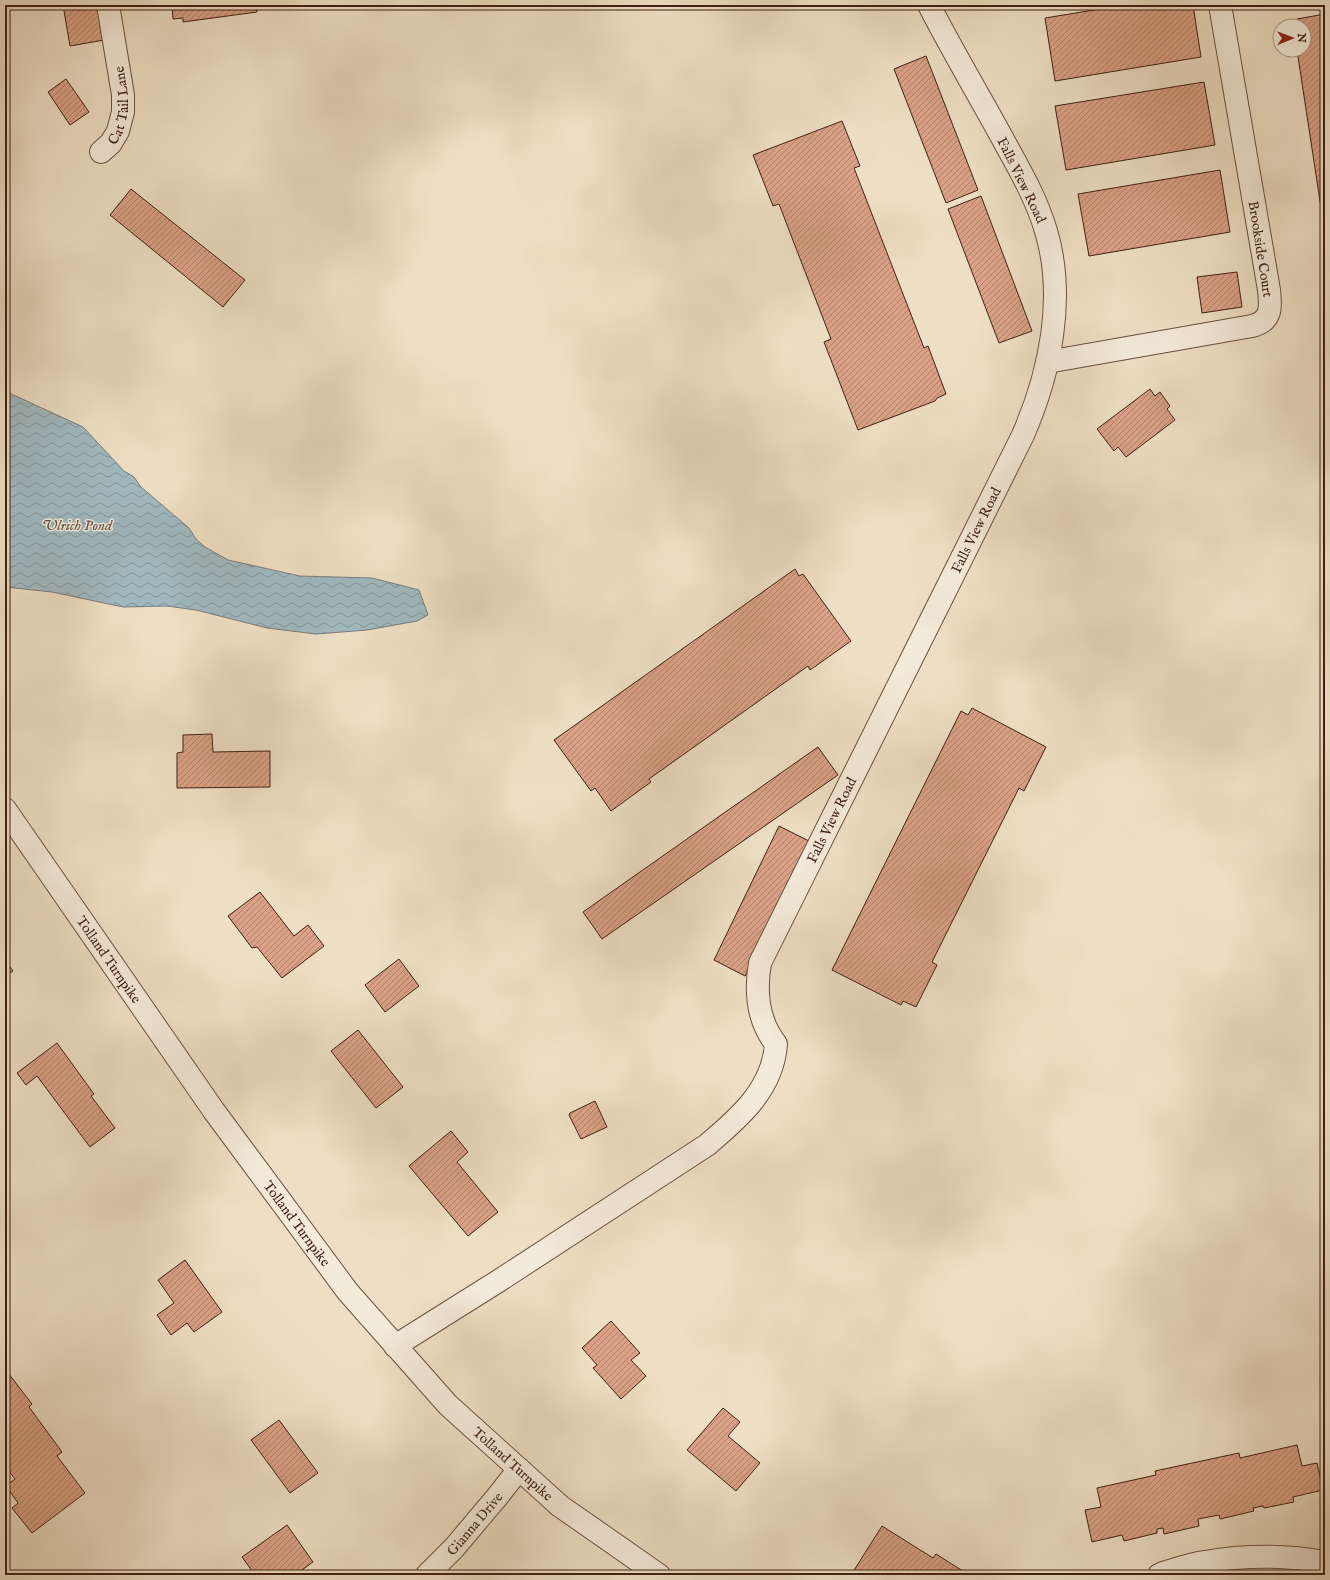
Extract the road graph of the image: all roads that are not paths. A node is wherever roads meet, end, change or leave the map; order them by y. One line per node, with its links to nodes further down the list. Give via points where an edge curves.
1 (108, 5): 4 (street, Cat Tail Lane, via 123,95 123,112 118,131 111,143)
2 (929, 5): 5 (street, Falls View Road, via 1029,186 1043,219 1050,244 1054,285 1052,330)
3 (1220, 5): 5 (street, Brookside Court, via 1269,290 1270,306 1267,316 1252,326)
4 (101, 152)
5 (1047, 362): 7 (street, Falls View Road, via 1039,393 1018,446 763,954 757,993 762,1018 776,1044 769,1073 758,1094 734,1122 707,1145)
6 (5, 809): 7 (street, Tolland Turnpike, via 214,1111 348,1292)
7 (395, 1346): 8 (street, Tolland Turnpike, via 448,1405)
8 (519, 1469): 10 (street, Gianna Drive, via 454,1548); 11 (street, Tolland Turnpike, via 560,1506)
9 (1325, 1562): 12 (street, via 1255,1556 1204,1562)
10 (427, 1575)
11 (659, 1575)
12 (1159, 1575)

